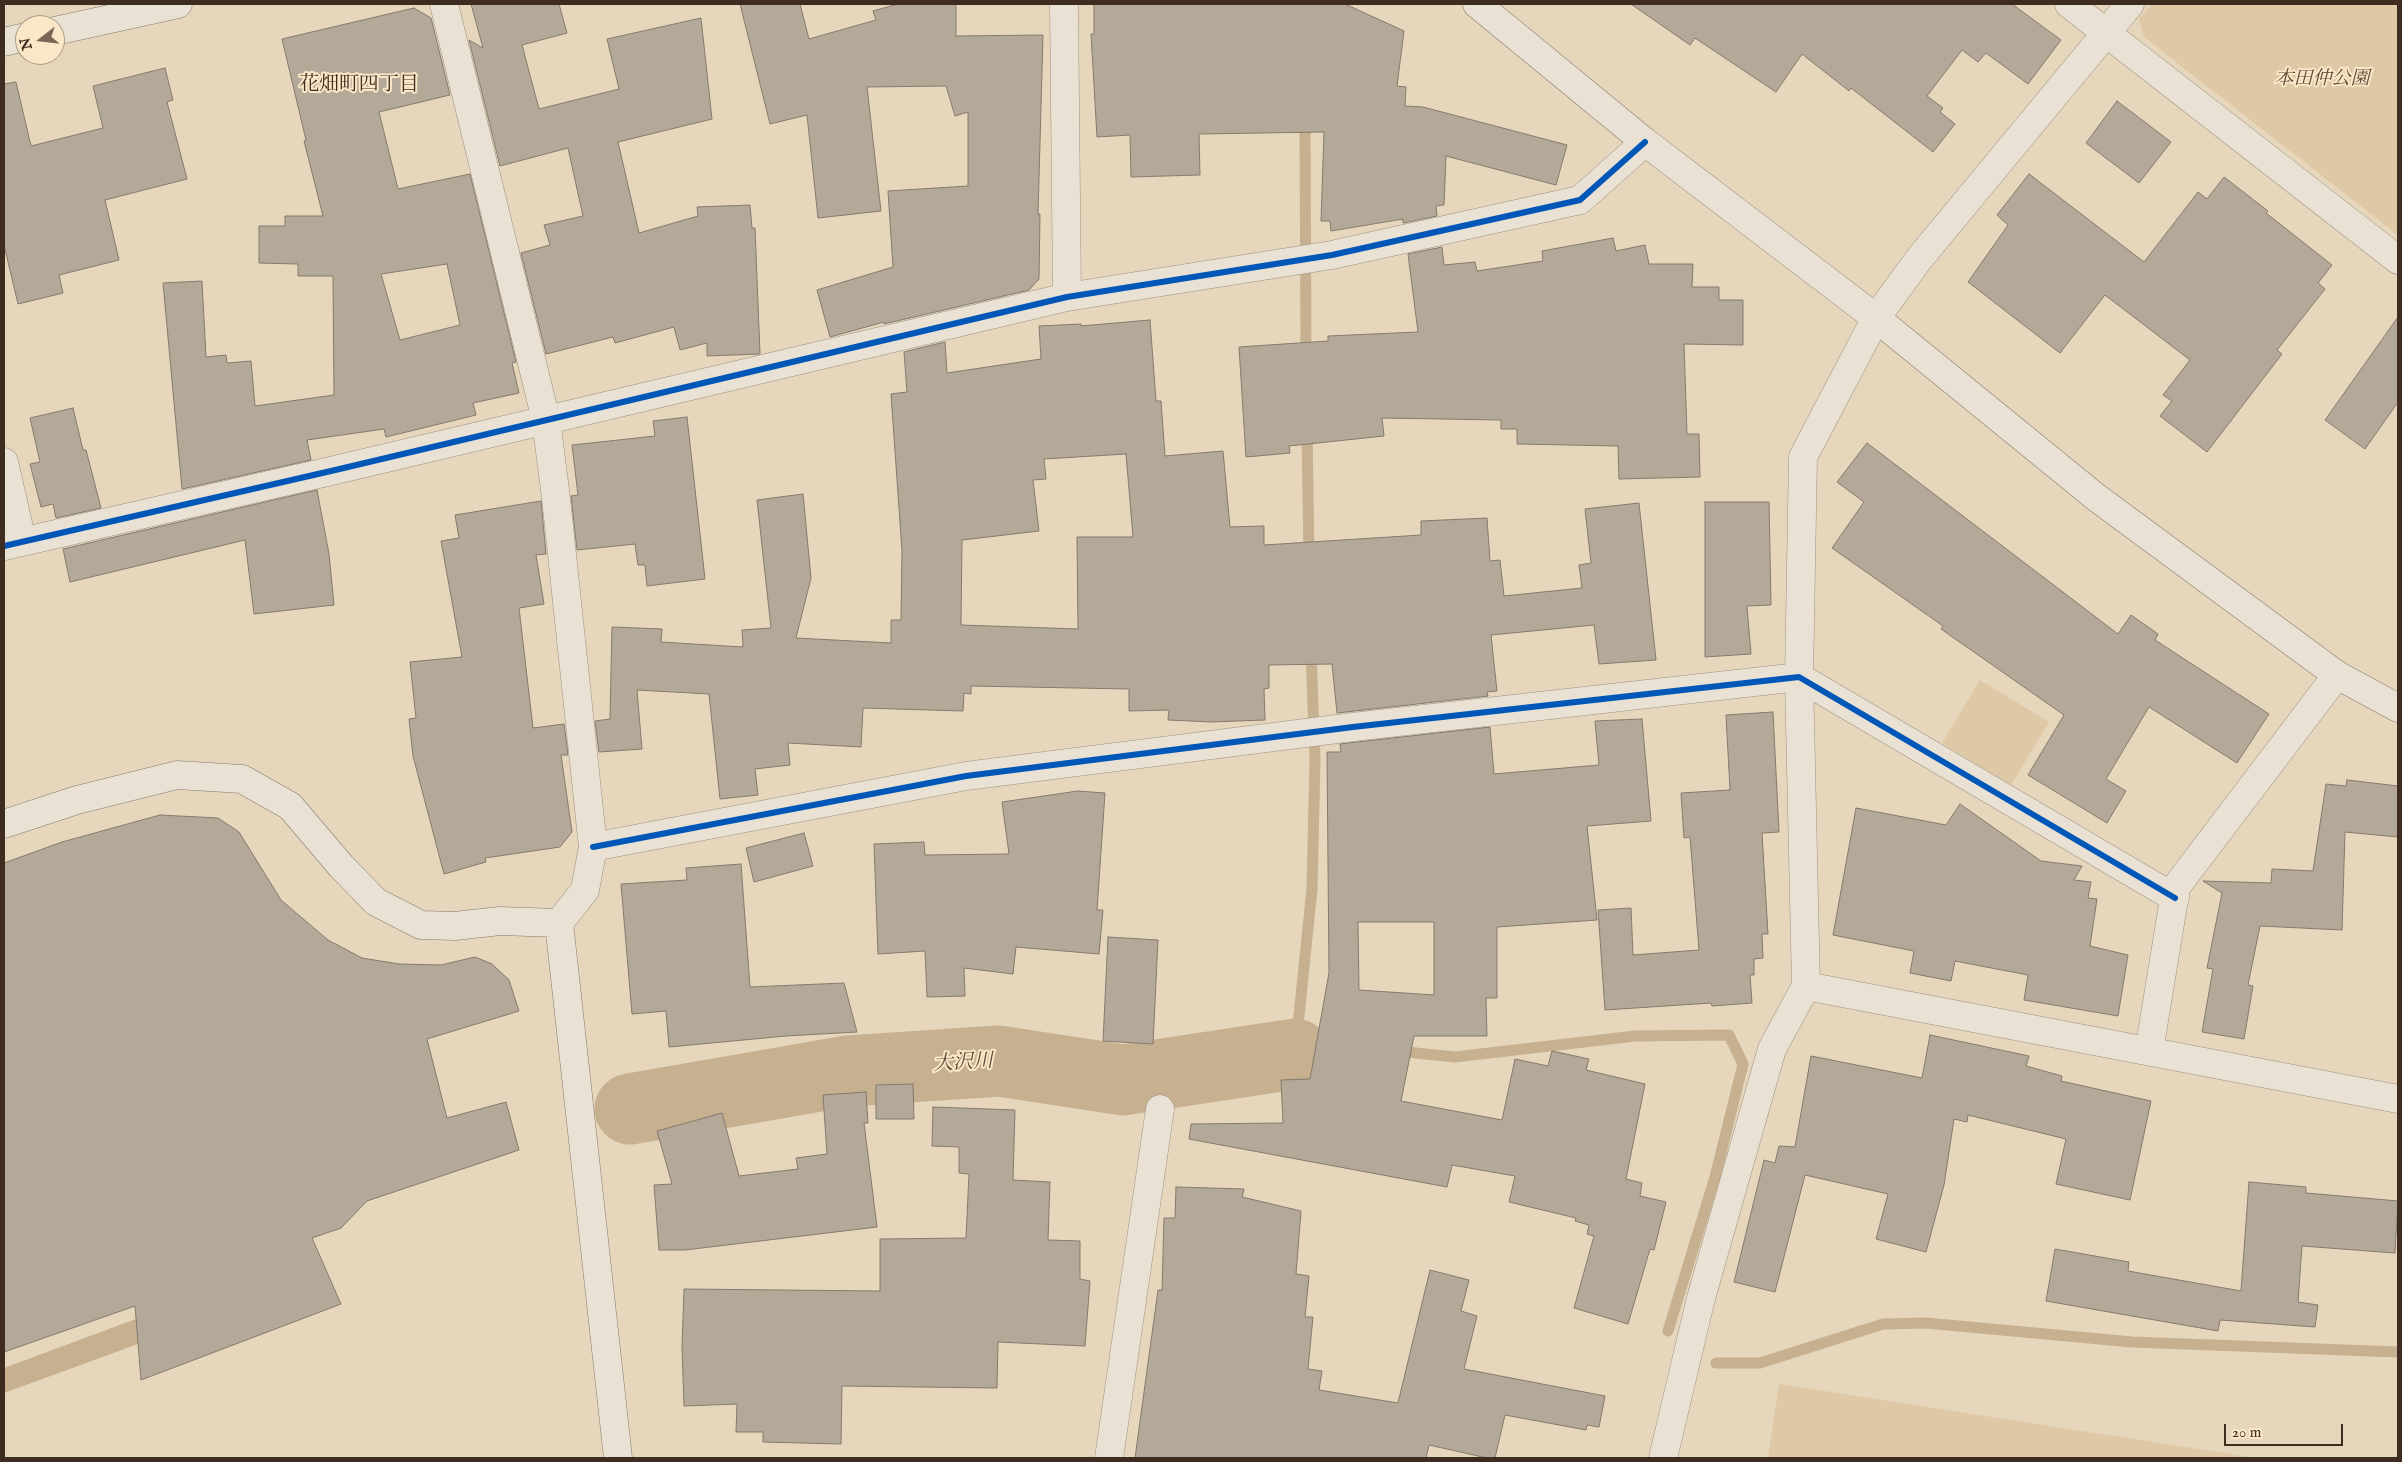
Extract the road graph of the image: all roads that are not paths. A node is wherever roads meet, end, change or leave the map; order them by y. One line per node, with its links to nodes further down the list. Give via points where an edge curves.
1 (178, 4): 7 (street)
2 (444, 4): 13 (street)
3 (1064, 4): 11 (street)
4 (1477, 4): 9 (street)
5 (2069, 4): 8 (street)
6 (2130, 4): 8 (street)
7 (65, 29)
8 (2107, 32): 10 (street); 12 (street, via 1919,259)
9 (1645, 142): 11 (street, via 1580,200 1332,255); 12 (street)
10 (2398, 260)
11 (1067, 297): 13 (street)
12 (1876, 318): 16 (street, via 2097,498); 17 (street, via 1803,457)
13 (546, 420): 15 (street); 20 (street)
14 (4, 462): 15 (street)
15 (13, 543)
16 (2337, 675): 18 (street); 21 (street, via 2176,887)
17 (1799, 677): 20 (street, via 1353,727 966,776); 21 (street); 23 (street)
18 (2398, 708)
19 (4, 824): 22 (street, via 77,800 177,775 242,778 290,806 376,902 421,925 456,926 500,921)
20 (593, 847): 22 (street, via 586,890)
21 (2174, 898): 24 (street)
22 (560, 923): 27 (street)
23 (1806, 986): 24 (street); 29 (street, via 1772,1049 1700,1298)
24 (2149, 1051): 25 (street)
25 (2398, 1099)
26 (1160, 1109): 28 (street)
27 (618, 1458)
28 (1109, 1458)
29 (1663, 1458)

